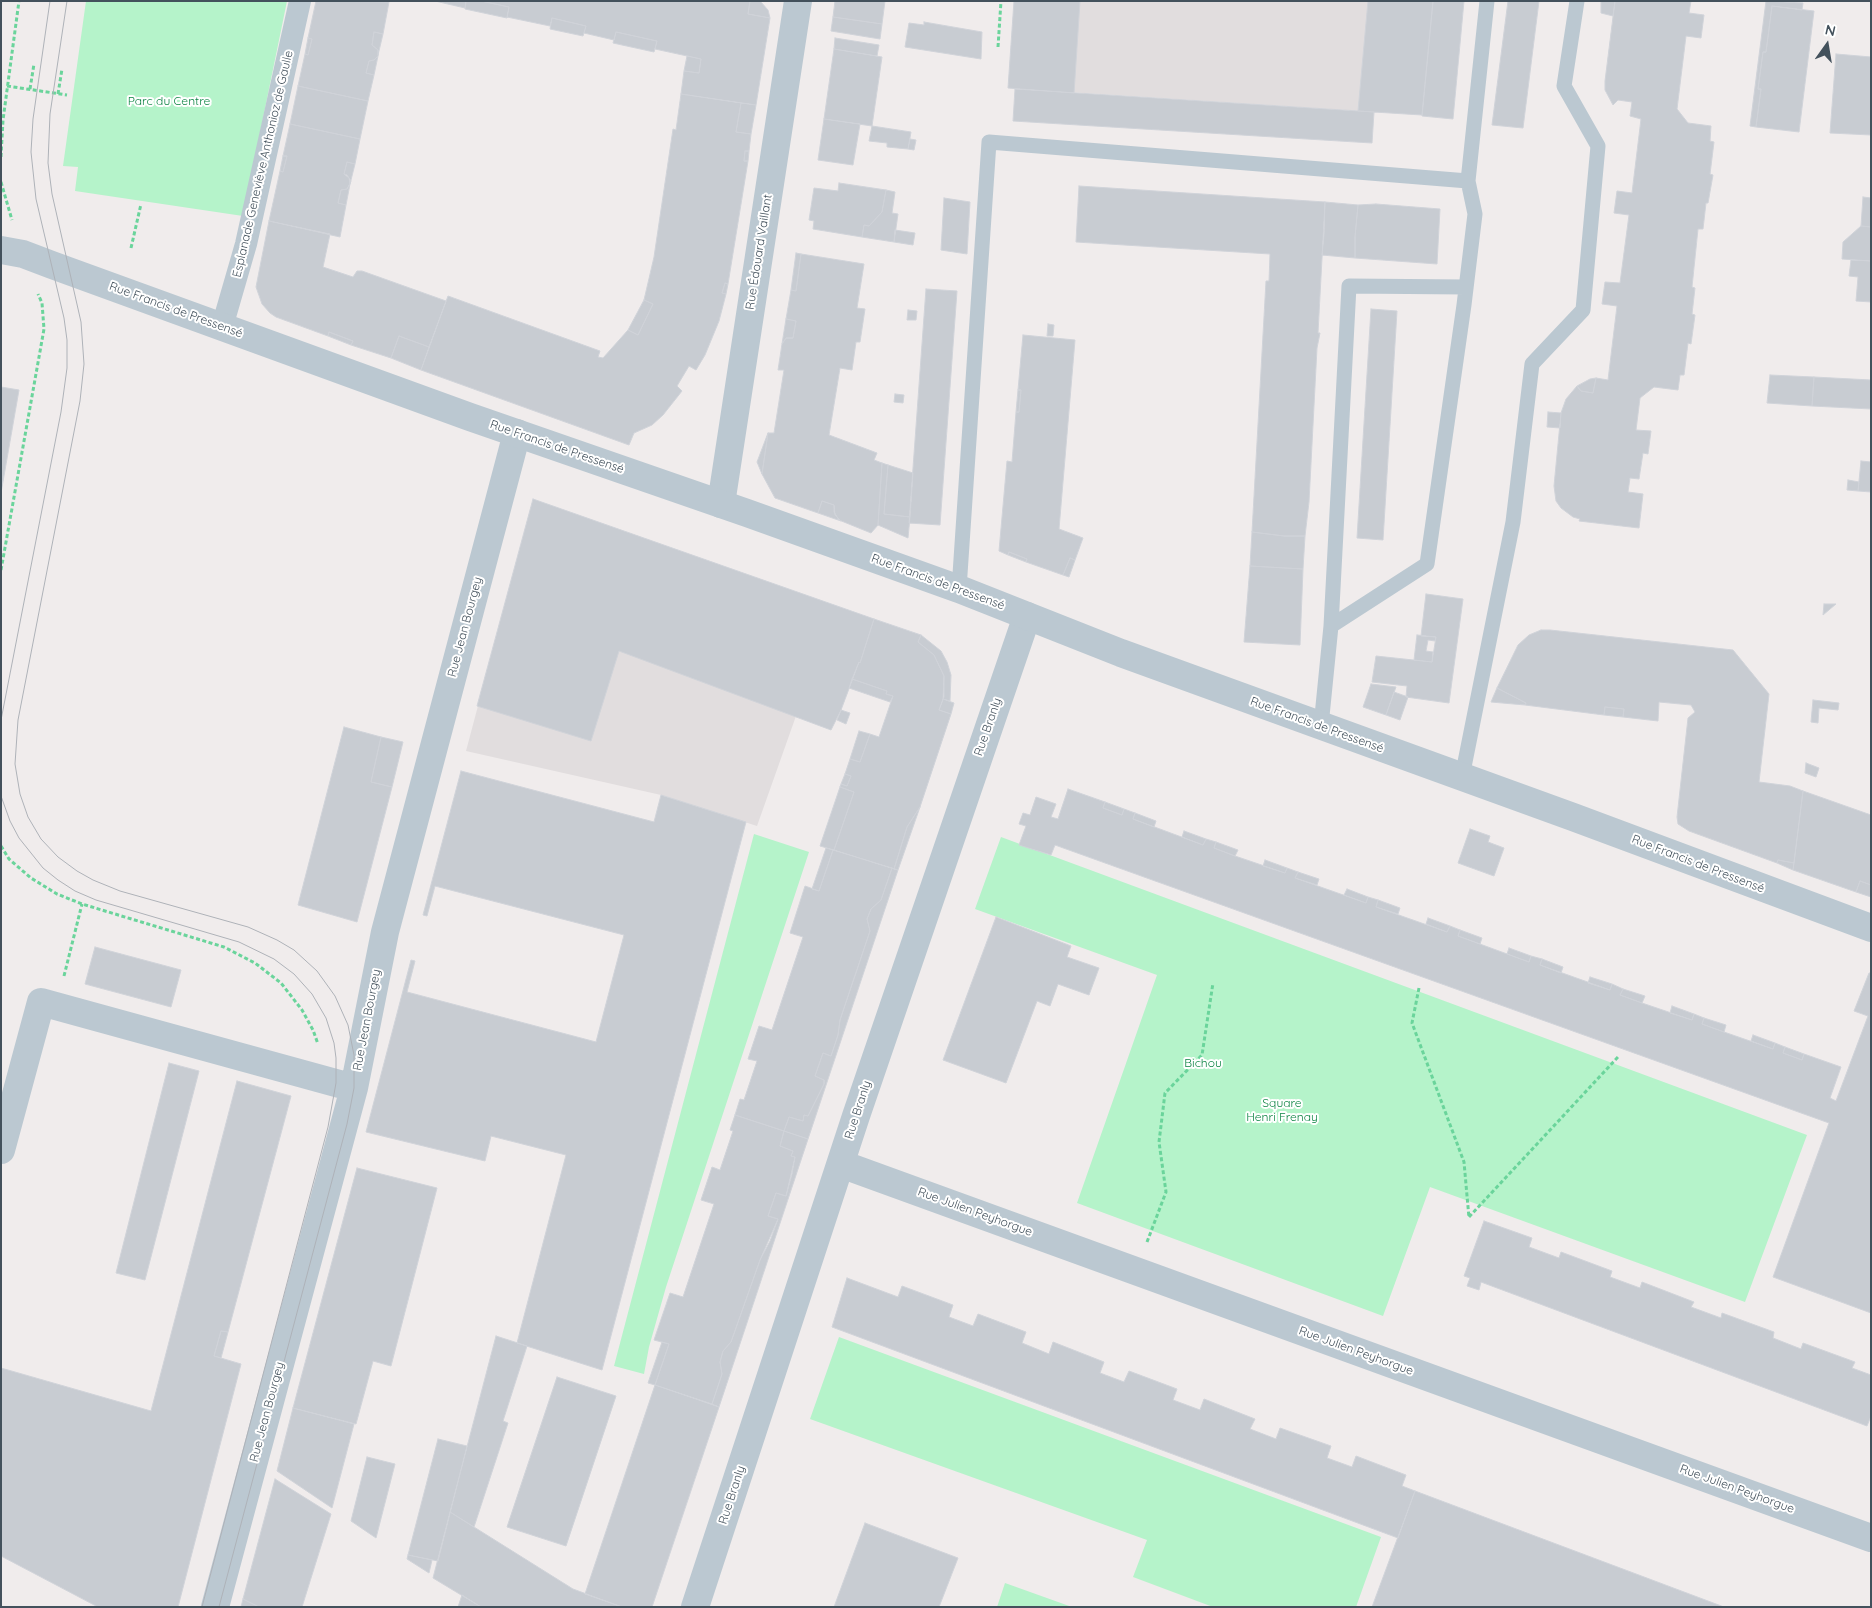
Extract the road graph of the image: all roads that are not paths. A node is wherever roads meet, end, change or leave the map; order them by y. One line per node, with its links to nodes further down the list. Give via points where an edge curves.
1 (300, 1): 8 (street, Esplanade Geneviève Anthonioz de Gaulle, via 246,244)
2 (798, 1): 10 (street, Rue Édouard Vaillant)
3 (1487, 1): 5 (lane)
4 (1577, 1): 15 (lane, via 1564,86 1598,146 1582,310 1532,364 1513,522)
5 (1468, 181): 7 (lane, via 1475,214); 11 (lane, via 990,142)
6 (12, 252): 8 (street, Rue Francis de Pressensé)
7 (1466, 287): 13 (lane, via 1427,564); 13 (lane, via 1349,286)
8 (222, 326): 9 (street, Rue Francis de Pressensé)
9 (517, 433): 10 (street, Rue Francis de Pressensé); 17 (street, Rue Jean Bourgey, via 385,932)
10 (721, 504): 11 (street, Rue Francis de Pressensé)
11 (959, 589): 12 (street, Rue Francis de Pressensé)
12 (1026, 616): 14 (street, Rue Francis de Pressensé); 19 (street, Rue Branly)
13 (1331, 626): 14 (lane)
14 (1321, 726): 15 (street, Rue Francis de Pressensé)
15 (1462, 777): 16 (street, Rue Francis de Pressensé)
16 (1871, 928)
17 (354, 1088): 18 (street, via 41,1002); 21 (street, Rue Jean Bourgey)
18 (1, 1150)
19 (841, 1164): 20 (street, Rue Julien Peyhorgue); 22 (street, Rue Branly)
20 (1871, 1538)
21 (215, 1607)
22 (695, 1607)

